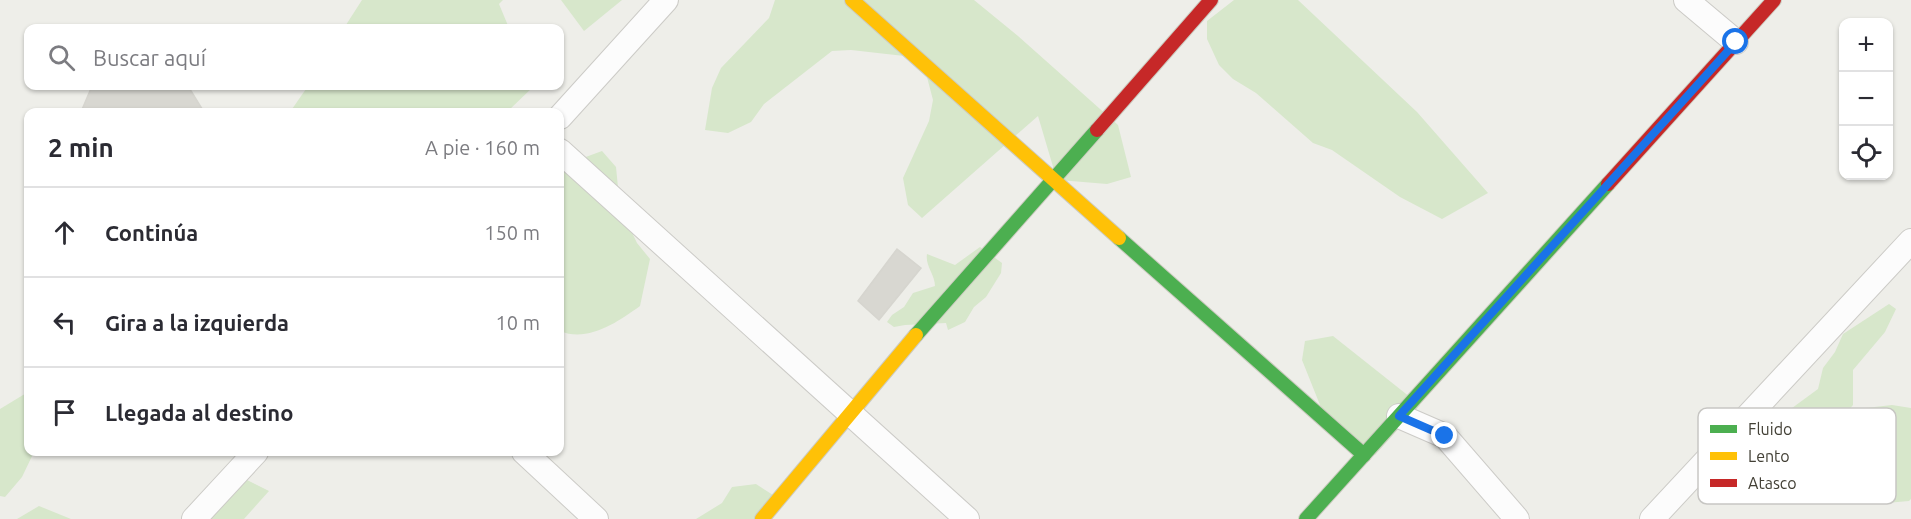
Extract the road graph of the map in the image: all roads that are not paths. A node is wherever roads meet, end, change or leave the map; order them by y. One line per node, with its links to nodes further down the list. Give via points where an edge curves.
1 (666, 0): 7 (street)
2 (852, 0): 9 (street)
3 (1211, 0): 9 (street)
4 (1686, 0): 6 (street)
5 (1774, 0): 6 (street)
6 (1736, 42): 13 (street)
7 (564, 113)
8 (564, 155): 12 (street)
9 (1054, 179): 12 (street); 14 (street)
10 (1911, 241): 11 (street)
11 (1755, 408)
12 (851, 414): 20 (street); 21 (street)
13 (1399, 416): 14 (street); 23 (street, via 1445,436)
14 (1364, 455): 22 (street)
15 (252, 456): 18 (street)
16 (528, 456): 19 (street)
17 (1698, 470): 24 (street)
18 (194, 519)
19 (596, 519)
20 (762, 519)
21 (967, 519)
22 (1306, 519)
23 (1517, 519)
24 (1652, 519)

